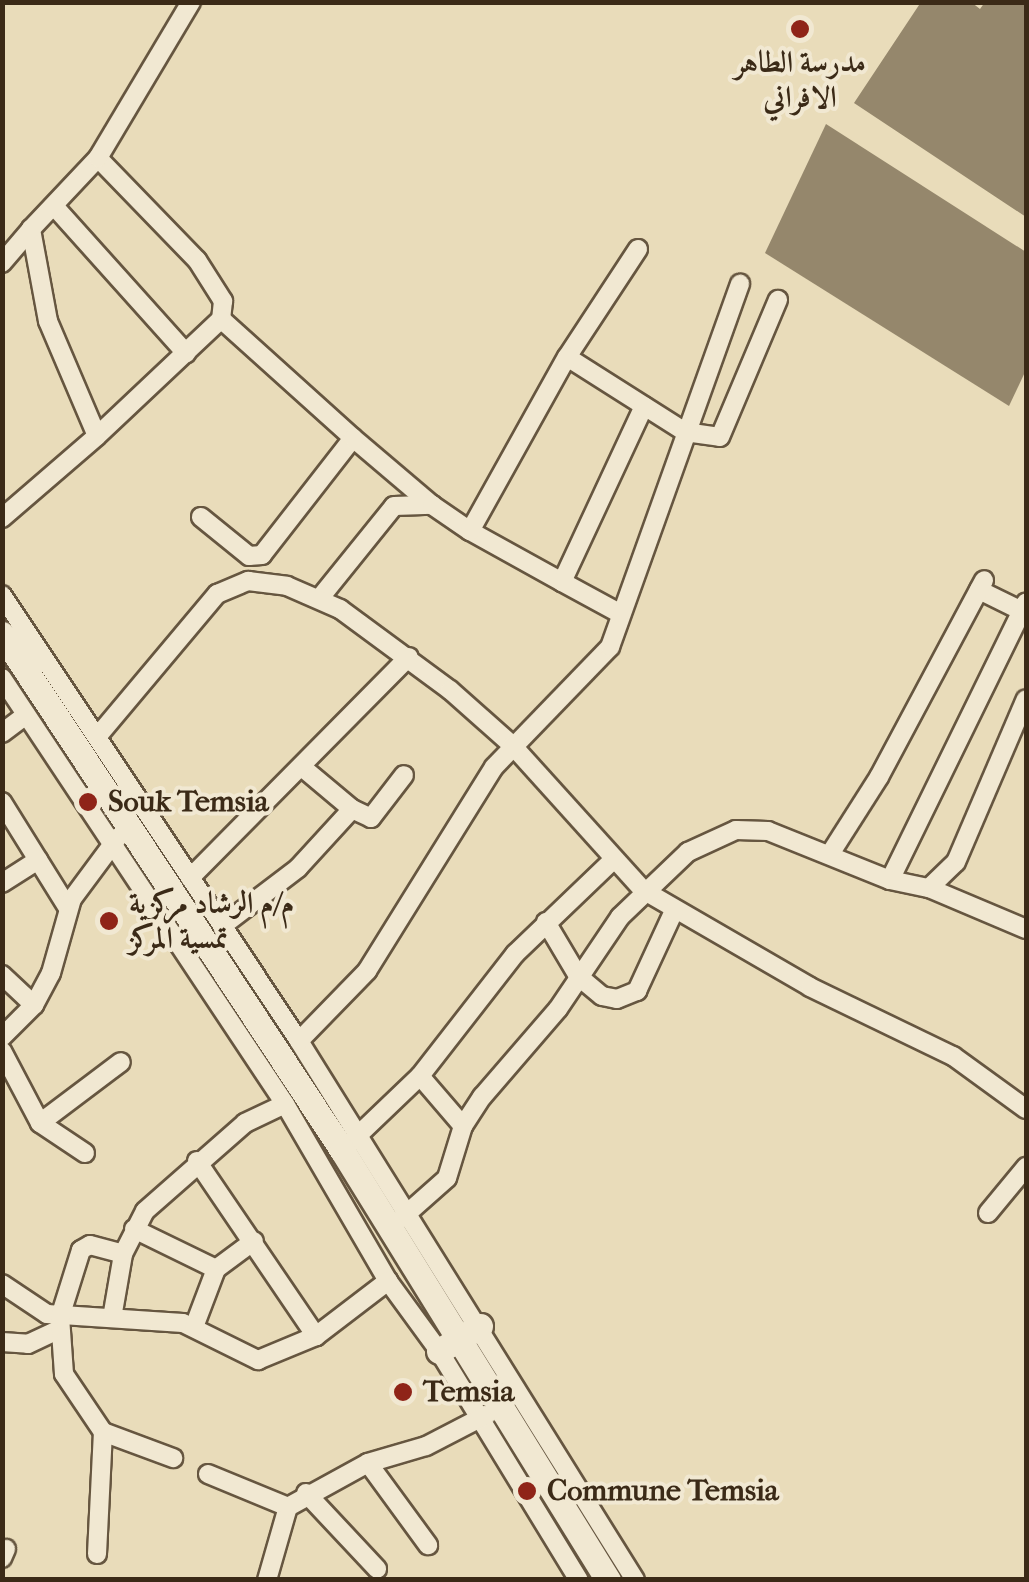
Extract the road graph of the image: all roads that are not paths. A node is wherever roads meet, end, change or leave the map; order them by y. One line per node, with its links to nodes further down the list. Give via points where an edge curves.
1 (191, 2): 2 (street)
2 (98, 158): 3 (street); 9 (street, via 197,260 223,301)
3 (54, 206): 4 (street); 10 (street)
4 (31, 229): 6 (street); 14 (street, via 48,321)
5 (638, 249): 11 (street)
6 (2, 263)
7 (740, 284): 13 (street)
8 (778, 300): 13 (street, via 724,431 716,440)
9 (221, 319): 10 (street); 15 (street)
10 (186, 353): 14 (street)
11 (567, 358): 12 (street); 19 (street)
12 (644, 406): 13 (street); 20 (street)
13 (685, 432): 24 (street)
14 (97, 436): 18 (street)
15 (353, 438): 16 (street); 17 (street, via 262,555 249,556)
16 (432, 505): 19 (street); 22 (street, via 387,509)
17 (202, 517)
18 (2, 518)
19 (470, 531): 20 (street)
20 (562, 582): 24 (street)
21 (2, 595): 30 (street)
22 (319, 599): 26 (street); 32 (street, via 268,581 232,584 204,607)
23 (1025, 609): 39 (street, via 981,585 879,777); 42 (street)
24 (621, 614): 33 (street, via 610,647)
25 (2, 634): 30 (main road)
26 (409, 658): 33 (street); 34 (street)
27 (2, 678): 29 (street)
28 (1026, 698): 45 (street, via 956,862)
29 (26, 715): 31 (street); 38 (street)
30 (71, 719): 32 (street); 38 (main road)
31 (2, 734)
32 (97, 737): 44 (street)
33 (512, 745): 41 (street); 56 (street, via 428,866 367,972)
34 (303, 768): 37 (street); 44 (street)
35 (404, 775): 37 (street, via 371,818)
36 (2, 802): 40 (street)
37 (352, 809): 50 (street, via 298,868)
38 (120, 834): 44 (main road); 47 (street); 60 (street)
39 (830, 854): 42 (street); 46 (street, via 768,831 736,830 688,852)
40 (38, 860): 43 (street); 47 (street)
41 (612, 861): 46 (street); 49 (street)
42 (890, 880): 45 (street)
43 (2, 883)
44 (182, 886): 50 (street); 64 (main road)
45 (929, 888): 51 (street)
46 (644, 890): 48 (street); 53 (street)
47 (68, 908): 54 (street, via 51,973)
48 (674, 911): 53 (street, via 628,998 602,996); 61 (street, via 952,1056)
49 (546, 922): 53 (street); 59 (street)
50 (222, 926): 56 (street)
51 (1026, 929)
52 (2, 975): 54 (street)
53 (578, 976): 63 (street)
54 (34, 1005): 55 (street)
55 (2, 1037)
56 (300, 1042): 64 (street)
57 (2, 1051): 62 (street)
58 (121, 1062): 62 (street)
59 (420, 1076): 63 (street); 64 (street)
60 (285, 1104): 64 (street); 66 (street, via 245,1123)
61 (1026, 1109)
62 (40, 1123): 65 (street)
63 (463, 1126): 69 (street, via 447,1178)
64 (335, 1139): 69 (main road); 74 (street)
65 (85, 1153)
66 (197, 1162): 70 (street); 71 (street)
67 (1026, 1167): 68 (street)
68 (988, 1213)
69 (400, 1220): 80 (main road)
70 (134, 1229): 72 (street); 73 (street)
71 (254, 1242): 73 (street); 79 (street)
72 (123, 1254): 76 (street); 77 (street, via 90,1245 80,1250)
73 (216, 1269): 78 (street)
74 (388, 1281): 79 (street); 80 (street)
75 (2, 1284): 77 (street)
76 (112, 1318): 77 (street); 78 (street)
77 (60, 1323): 81 (street, via 28,1344); 83 (street, via 70,1388)
78 (194, 1327): 79 (street, via 238,1356 258,1360)
79 (316, 1336)
80 (459, 1338): 82 (main road); 88 (street)
81 (2, 1342)
82 (491, 1412): 85 (street, via 426,1446); 88 (main road); 94 (street)
83 (103, 1432): 84 (street); 91 (street)
84 (173, 1458)
85 (368, 1464): 87 (street); 90 (street)
86 (208, 1474): 89 (street)
87 (306, 1492): 89 (street); 92 (street)
88 (568, 1492): 95 (main road); 96 (street)
89 (288, 1507): 93 (street)
90 (428, 1546)
91 (97, 1554)
92 (377, 1569)
93 (268, 1580)
94 (580, 1580)
95 (608, 1580)
96 (635, 1580)

